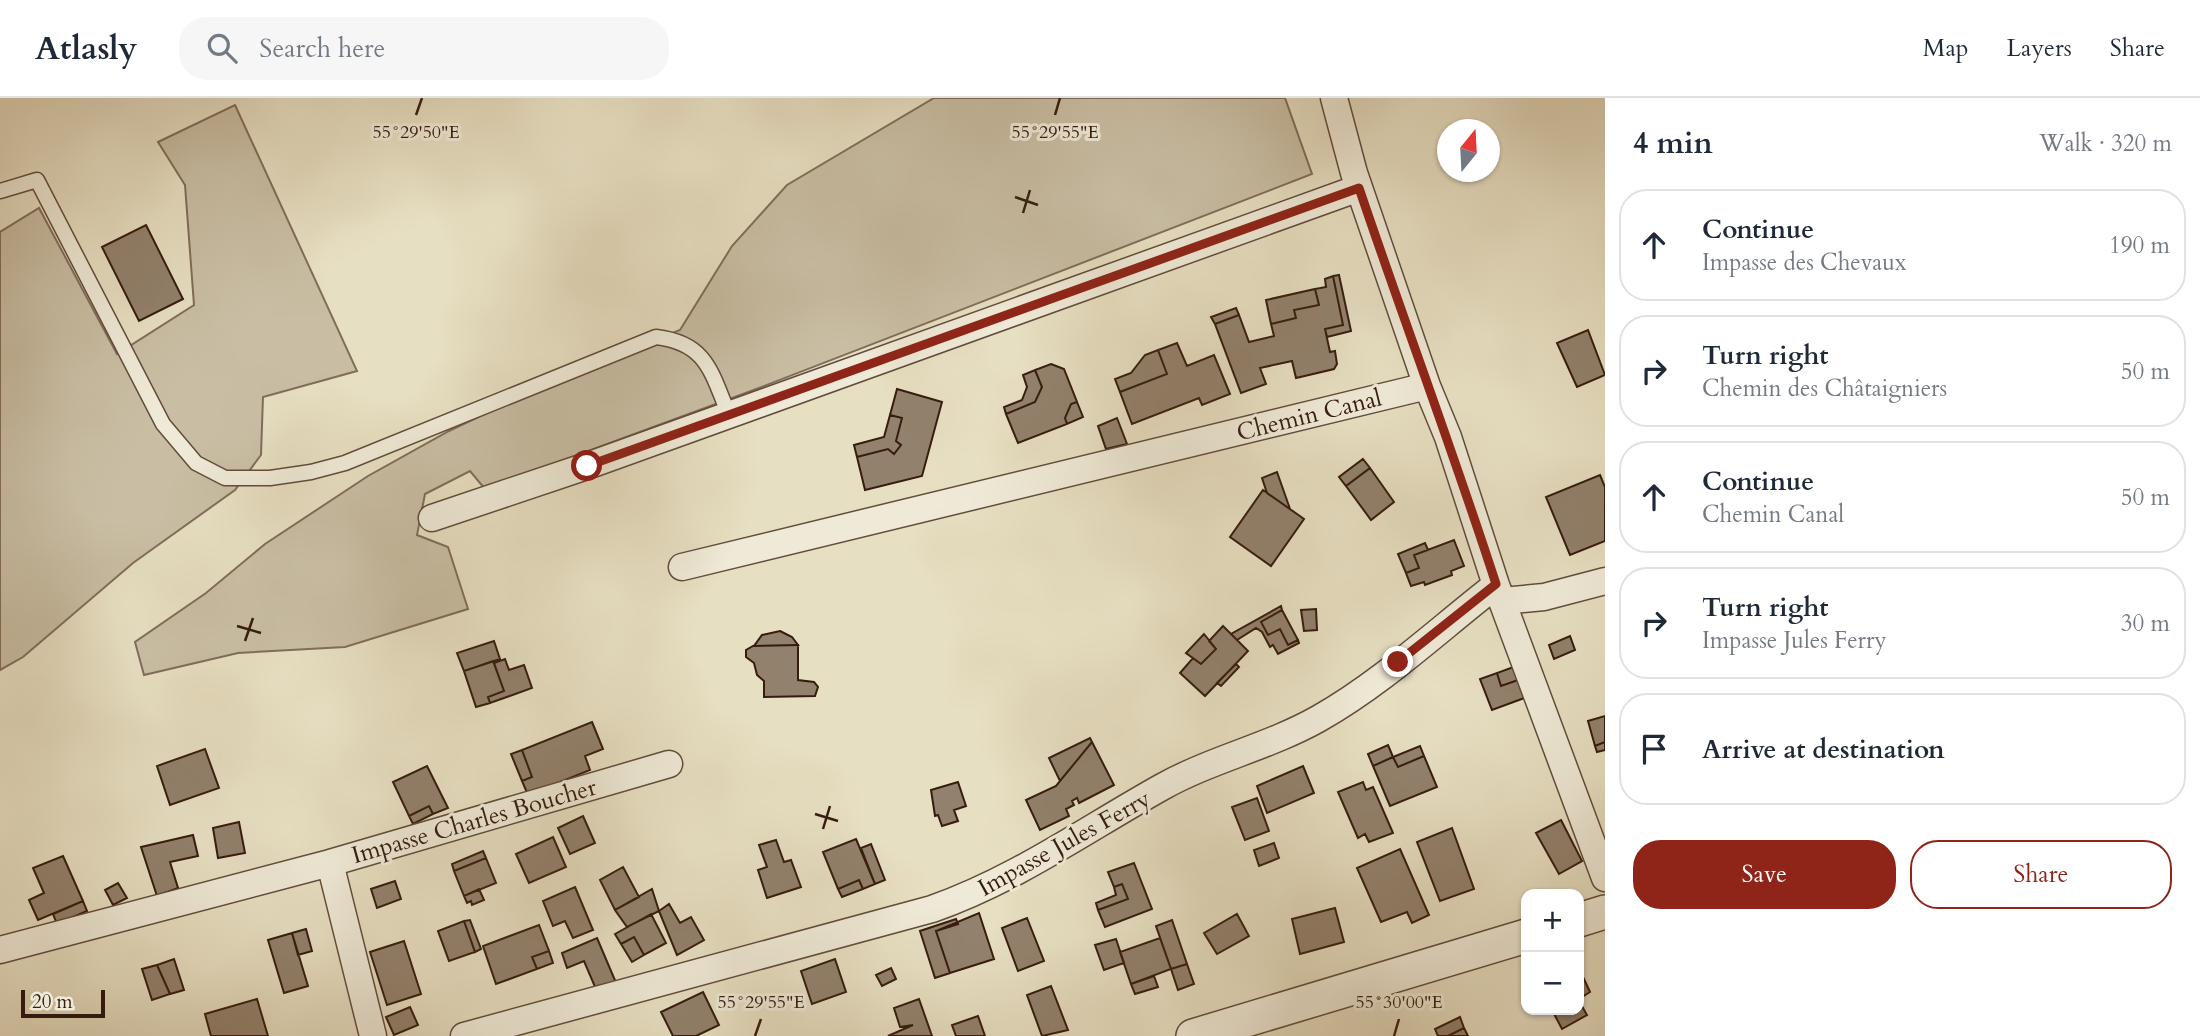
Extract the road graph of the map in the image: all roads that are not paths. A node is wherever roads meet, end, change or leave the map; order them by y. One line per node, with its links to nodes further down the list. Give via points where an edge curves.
1 (1334, 98): 2 (street)
2 (1359, 188): 4 (street); 5 (street)
3 (0, 191): 5 (lane, via 37,180 163,424 196,463 225,478 271,478 345,463 656,337 680,340 692,347 709,368)
4 (1426, 386): 7 (street, Chemin Canal); 9 (street, via 1448,437)
5 (729, 415): 6 (street)
6 (432, 518)
7 (682, 567)
8 (1605, 581): 9 (street, via 1544,597)
9 (1499, 593): 12 (street); 16 (street, Impasse Jules Ferry, via 1318,719 1164,786 975,894)
10 (668, 764): 11 (street, Impasse Charles Boucher)
11 (330, 863): 14 (street); 15 (street, Impasse Charles Boucher)
12 (1605, 878)
13 (1521, 938): 17 (street)
14 (0, 950)
15 (373, 1036)
16 (464, 1036)
17 (1193, 1036)

